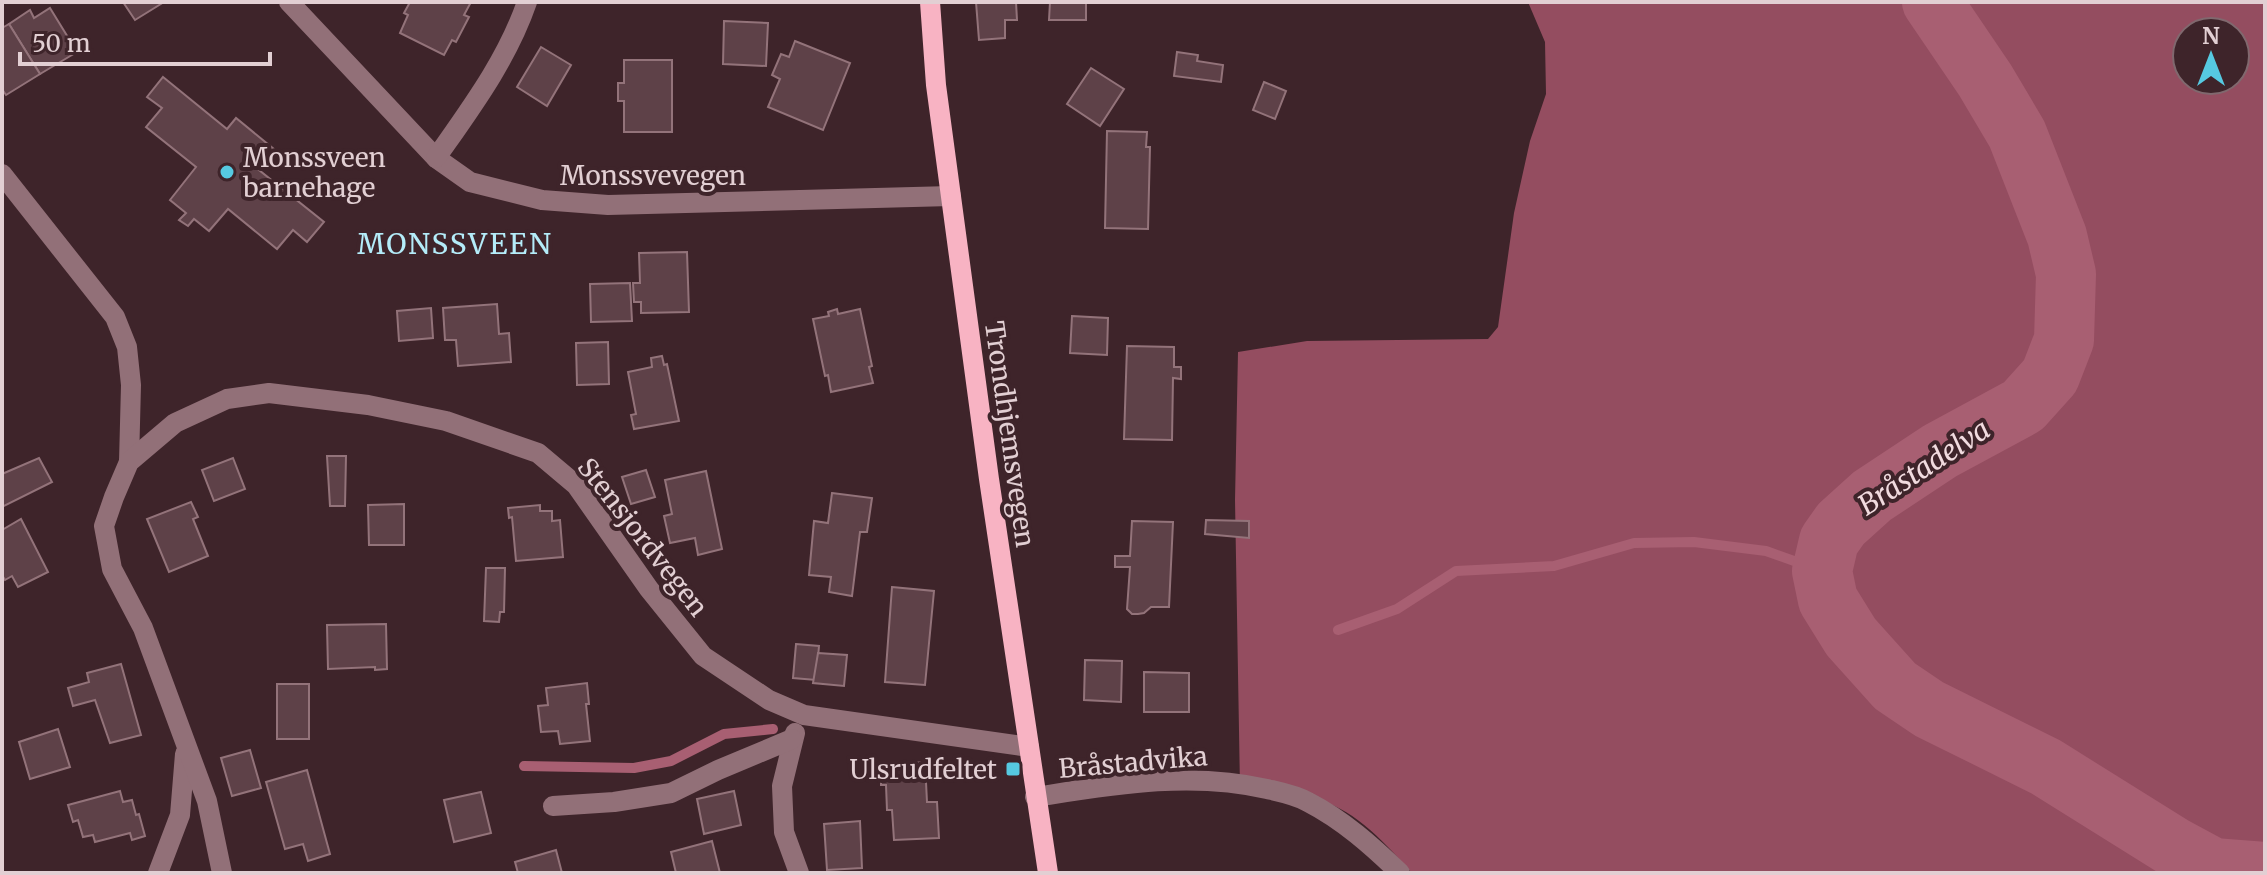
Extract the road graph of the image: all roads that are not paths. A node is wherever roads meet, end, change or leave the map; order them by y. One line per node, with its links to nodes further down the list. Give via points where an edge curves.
1 (289, 2): 4 (street, Monssvevegen)
2 (527, 2): 4 (street, via 482,94)
3 (930, 2): 6 (main road, Trondhjemsvegen)
4 (436, 158): 6 (street, Monssvevegen, via 470,182 542,200 608,205)
5 (2, 174): 7 (street, via 115,317 127,347 131,385)
6 (951, 196): 11 (main road, Trondhjemsvegen)
7 (129, 462): 8 (street, Stensjordvegen, via 175,423 227,399 269,393 446,421 538,453 576,485 703,656 769,700); 10 (street, Stensjordvegen, via 104,526 112,569 143,628)
8 (804, 715): 9 (street); 11 (street, Stensjordvegen)
9 (792, 739): 13 (street, via 671,793); 16 (street, via 782,786 783,817)
10 (186, 746): 14 (street, Stensjordvegen, via 180,815); 15 (street, via 207,801)
11 (1029, 747): 12 (main road, Trondhjemsvegen)
12 (1035, 797): 17 (main road, Trondhjemsvegen); 18 (street, Bråstadvika, via 1171,780 1246,784 1306,800 1353,830)
13 (553, 806)
14 (158, 873)
15 (222, 873)
16 (799, 873)
17 (1048, 873)
18 (1400, 873)

